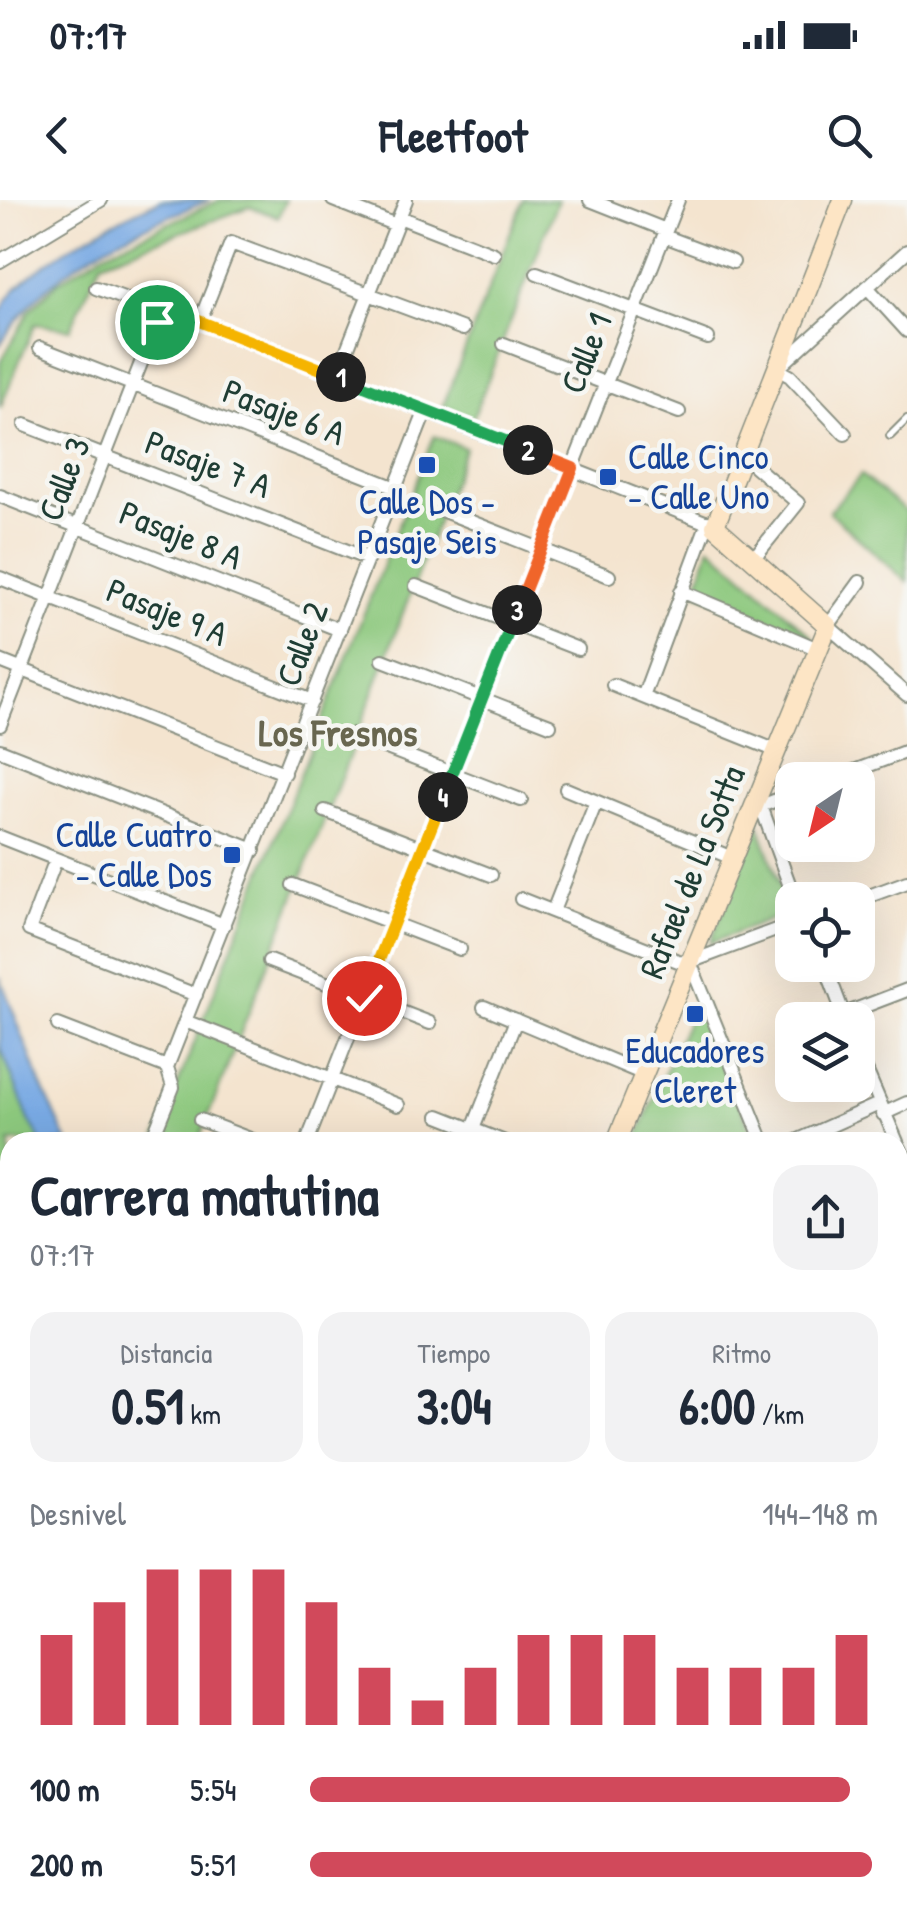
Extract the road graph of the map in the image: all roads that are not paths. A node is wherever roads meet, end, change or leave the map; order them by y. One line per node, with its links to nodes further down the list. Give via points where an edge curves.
1 (101, 200): 11 (street)
2 (332, 200): 7 (street)
3 (406, 200): 7 (street)
4 (590, 200): 8 (street)
5 (678, 200): 8 (street, Calle 1)
6 (844, 200): 19 (street)
7 (397, 221): 10 (street); 16 (street)
8 (665, 233): 12 (street); 17 (street, Calle 1)
9 (907, 251): 14 (street)
10 (494, 254)
11 (1, 258)
12 (733, 262)
13 (537, 272): 17 (street)
14 (868, 287): 21 (street); 23 (street)
15 (96, 288): 18 (street)
16 (368, 294): 20 (street, via 231,243); 22 (street); 28 (street)
17 (635, 310): 24 (street); 30 (street, Calle 1)
18 (164, 313): 20 (street); 29 (street, Calle 3)
19 (798, 314): 21 (street); 27 (street)
20 (200, 321): 28 (street)
21 (828, 322): 27 (street)
22 (463, 329)
23 (907, 331)
24 (708, 338)
25 (504, 344): 30 (street)
26 (40, 348): 29 (street, Pasaje 6 A)
27 (777, 370): 35 (street); 38 (street)
28 (337, 375): 31 (street)
29 (133, 384): 37 (street, Calle 3); 40 (street, Pasaje 6 A)
30 (606, 384): 32 (street); 39 (street, Calle 1)
31 (426, 410): 39 (street); 40 (street, Calle 2)
32 (678, 412)
33 (907, 419): 36 (lane)
34 (26, 425): 37 (street, Pasaje 7 A)
35 (844, 434)
36 (890, 436)
37 (105, 456): 44 (street, Calle 3); 46 (street, Pasaje 7 A)
38 (743, 456): 43 (street); 47 (street, via 798,503)
39 (573, 468): 43 (street); 45 (street, Calle 1)
40 (396, 488): 46 (street, Calle 2)
41 (0, 496): 44 (street, Pasaje 8 A)
42 (441, 510): 45 (street)
43 (712, 524): 47 (street); 52 (street)
44 (78, 526): 53 (street, Calle 3); 56 (street, Pasaje 8 A)
45 (540, 550): 48 (street); 54 (street, Calle 1)
46 (368, 559): 56 (street, Calle 2)
47 (753, 559): 55 (street)
48 (609, 576)
49 (0, 578): 53 (street, Pasaje 9 A)
50 (860, 582): 55 (street)
51 (416, 586): 54 (street)
52 (681, 590): 58 (street); 64 (street)
53 (50, 598): 61 (street, Calle 3); 66 (street, Pasaje 9 A)
54 (512, 624): 57 (street); 65 (street, Calle 1)
55 (828, 626): 58 (street, Rafael de La Sotta); 63 (street)
56 (340, 630): 66 (street, Calle 2)
57 (578, 649)
58 (818, 649): 72 (street, Rafael de La Sotta)
59 (383, 660): 65 (street)
60 (0, 661): 61 (street)
61 (22, 670): 67 (street, Calle 3); 74 (street)
62 (613, 685): 64 (street)
63 (905, 690)
64 (643, 697): 72 (street)
65 (482, 699): 68 (street); 75 (street, Calle 1)
66 (312, 702): 74 (street, Calle 2)
67 (0, 725)
68 (550, 725)
69 (353, 735): 75 (street)
70 (0, 750): 84 (street)
71 (907, 750): 73 (street)
72 (777, 751): 80 (street, Rafael de La Sotta)
73 (875, 762)
74 (284, 772): 84 (street, Calle 2)
75 (452, 773): 77 (street); 83 (street, Calle 1)
76 (566, 789): 79 (street)
77 (522, 800)
78 (775, 800): 80 (street)
79 (596, 802): 85 (street); 93 (street)
80 (758, 805): 85 (street, Rafael de La Sotta); 88 (street)
81 (325, 811): 83 (street)
82 (0, 837): 86 (street)
83 (423, 849): 87 (street); 94 (street, Calle 1)
84 (254, 850): 95 (street, Calle 2)
85 (732, 858): 99 (street, Rafael de La Sotta)
86 (56, 859): 95 (street); 101 (street, via 30,930)
87 (491, 875)
88 (788, 882)
89 (907, 882): 91 (street)
90 (293, 885): 94 (street)
91 (875, 894)
92 (521, 899): 93 (street)
93 (553, 911): 99 (street)
94 (393, 924): 97 (street); 102 (street, Calle 1)
95 (224, 925): 101 (street, Calle 2)
96 (775, 930): 99 (street)
97 (460, 950)
98 (268, 961): 102 (street)
99 (690, 962): 110 (street, Rafael de La Sotta); 124 (street)
100 (907, 990): 103 (street)
101 (196, 995): 106 (street, Calle 2)
102 (364, 998): 107 (street); 111 (street, Calle 1)
103 (875, 1004)
104 (484, 1007): 105 (street)
105 (516, 1020): 110 (street); 118 (street)
106 (185, 1021): 109 (street, Calle 2); 111 (street)
107 (430, 1024)
108 (58, 1025): 109 (street)
109 (167, 1068): 119 (street, Calle 2, via 173,1088)
110 (644, 1074): 123 (street, Rafael de La Sotta)
111 (332, 1080): 114 (street); 121 (street, Calle 1)
112 (875, 1094): 115 (street)
113 (907, 1103): 115 (street)
114 (398, 1105)
115 (881, 1109): 125 (street); 126 (street)
116 (439, 1116): 118 (street)
117 (200, 1120): 120 (street)
118 (472, 1130): 122 (street)
119 (155, 1132)
120 (232, 1132)
121 (311, 1132)
122 (478, 1132)
123 (620, 1132)
124 (759, 1132)
125 (820, 1132)
126 (892, 1132)

